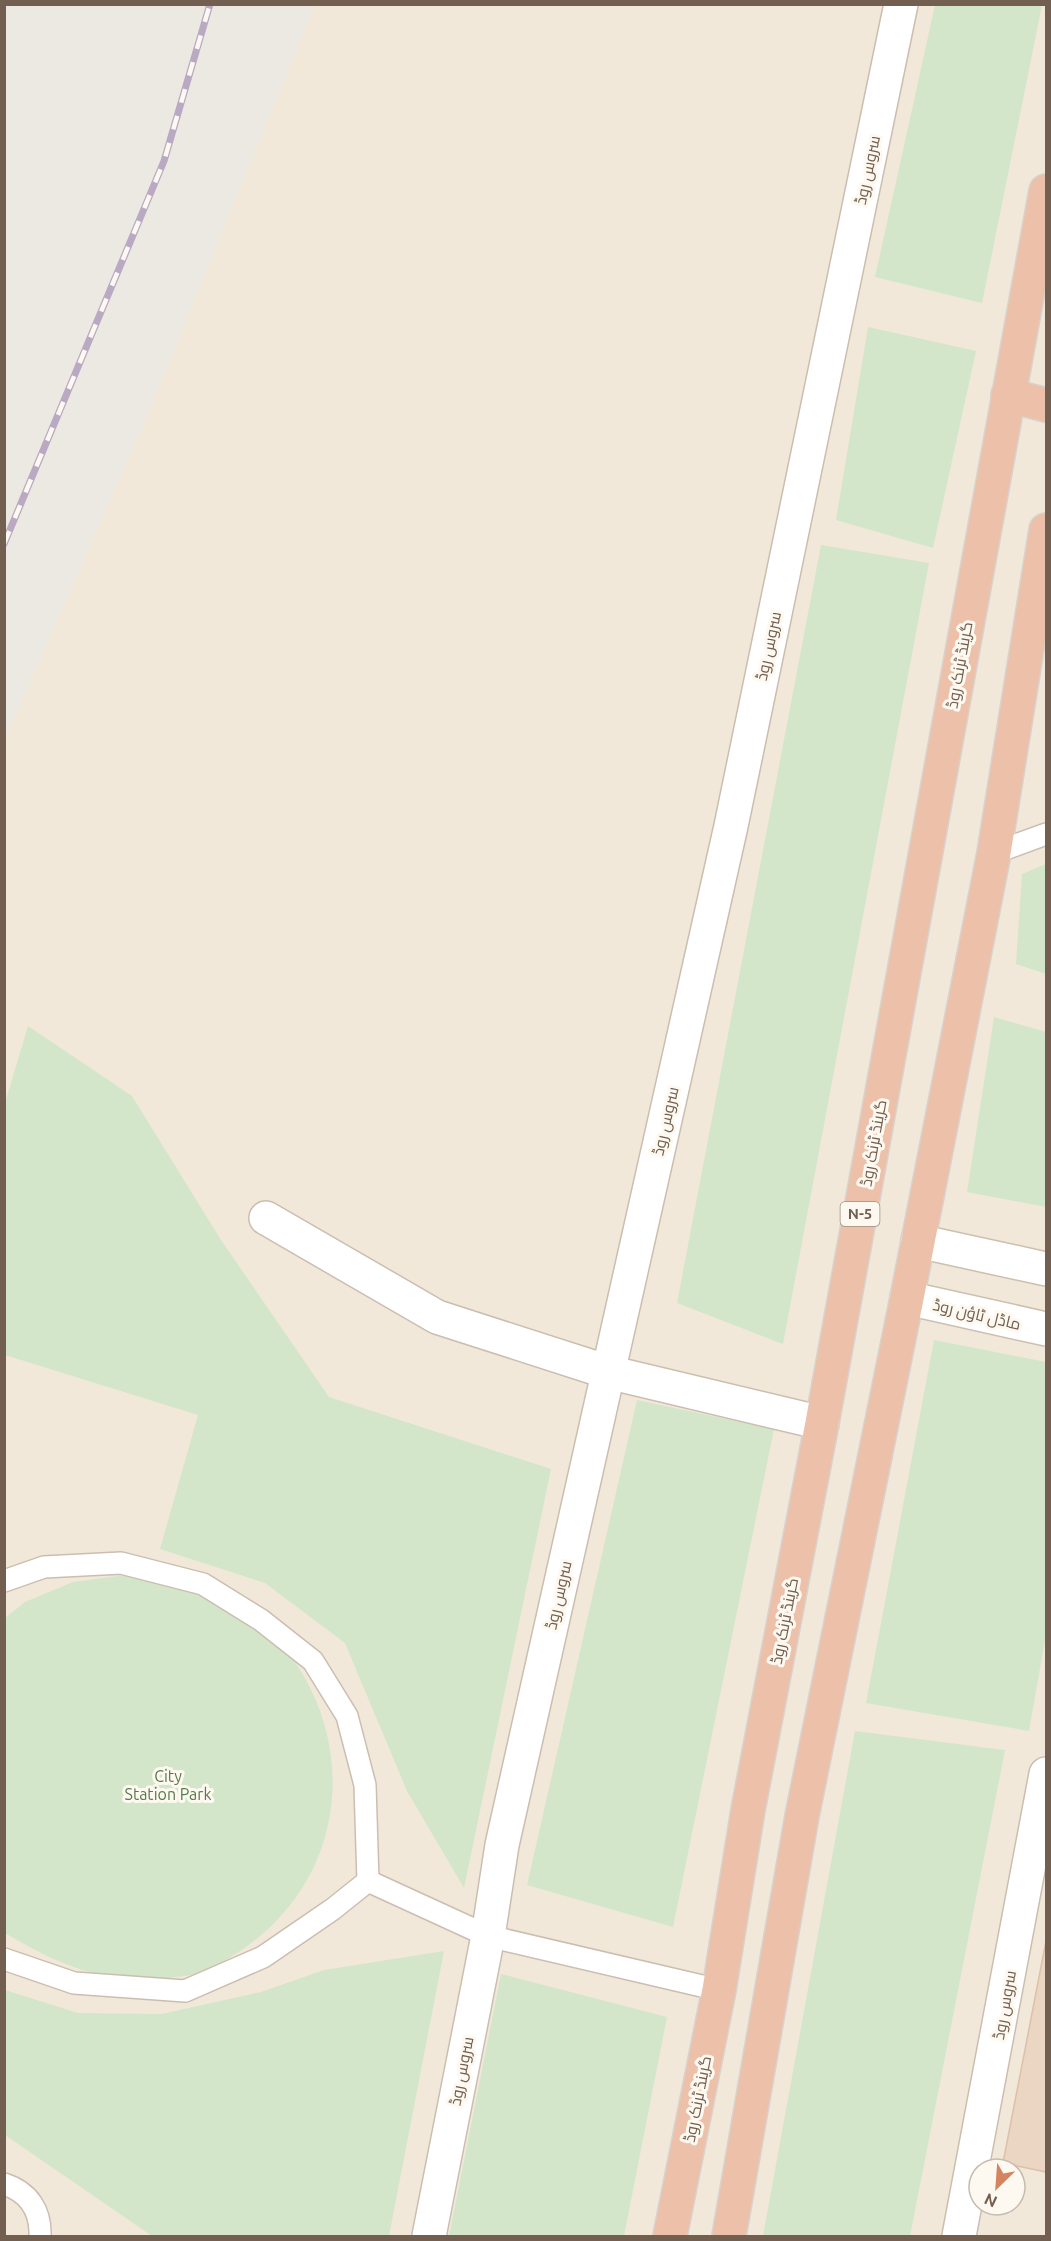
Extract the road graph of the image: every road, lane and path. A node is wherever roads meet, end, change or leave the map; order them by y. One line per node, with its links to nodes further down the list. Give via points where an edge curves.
1 (901, 4): 13 (street, سروس روڈ, via 731,826)
2 (1047, 191): 3 (highway, گرینڈ ٹرنک روڈ / N-5)
3 (1008, 394): 4 (highway); 14 (highway, گرینڈ ٹرنک روڈ / N-5)
4 (1047, 405)
5 (1047, 530): 7 (highway)
6 (1047, 834): 7 (lane)
7 (994, 853): 9 (highway)
8 (266, 1218): 13 (street, via 437,1317)
9 (918, 1241): 10 (street); 11 (highway)
10 (1047, 1269)
11 (907, 1299): 12 (street, ماڈل ٹاؤن روڈ); 25 (highway, via 802,1816)
12 (1047, 1329)
13 (608, 1372): 14 (street); 18 (street, سروس روڈ, via 502,1845)
14 (822, 1423): 20 (highway, گرینڈ ٹرنک روڈ / N-5, via 748,1810)
15 (4, 1581): 17 (lane, via 44,1567 121,1563 203,1584 261,1620 313,1661 347,1716 362,1773)
16 (1047, 1774): 26 (street, سروس روڈ)
17 (368, 1881): 18 (lane); 19 (lane, via 263,1957 185,1991 74,1983)
18 (488, 1936): 20 (lane); 23 (street, سروس روڈ)
19 (4, 1959)
20 (719, 1990): 24 (highway, گرینڈ ٹرنک روڈ / N-5)
21 (4, 2184): 22 (lane, via 15,2187 29,2199 38,2214)
22 (40, 2236)
23 (429, 2236)
24 (670, 2236)
25 (729, 2236)
26 (958, 2236)

